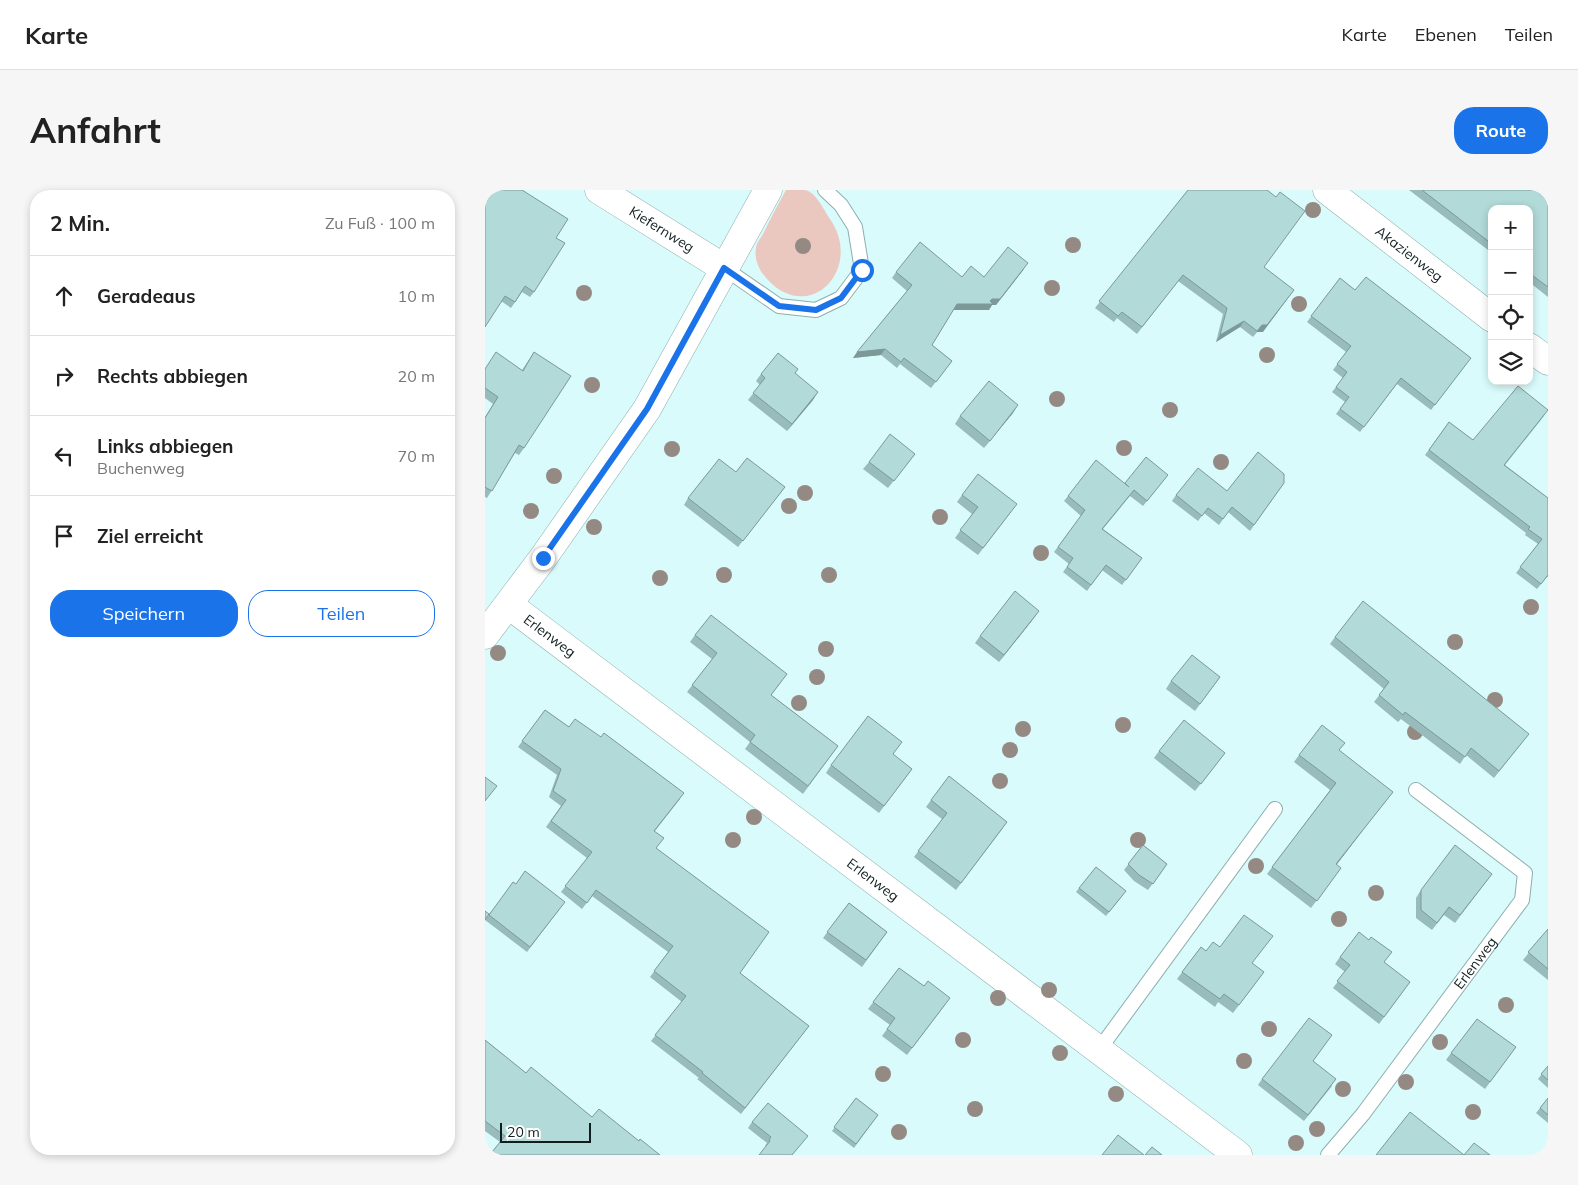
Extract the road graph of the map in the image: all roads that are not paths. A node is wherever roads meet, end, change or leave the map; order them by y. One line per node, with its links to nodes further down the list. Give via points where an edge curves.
1 (599, 190): 5 (street, Kiefernweg)
2 (768, 190): 5 (street)
3 (825, 190): 5 (lane, via 855,227 862,270 841,298 816,310 779,306)
4 (1327, 190): 6 (street, Akazienweg)
5 (724, 268): 9 (street, via 647,409)
6 (1488, 315)
7 (1533, 350): 8 (street)
8 (1548, 361)
9 (509, 604): 10 (street); 13 (street, Erlenweg)
10 (485, 635)
11 (1416, 790): 15 (lane, Erlenweg, via 1525,873 1522,900 1363,1114)
12 (1275, 809): 13 (lane)
13 (1098, 1051): 14 (street, Erlenweg)
14 (1237, 1155)
15 (1328, 1155)

